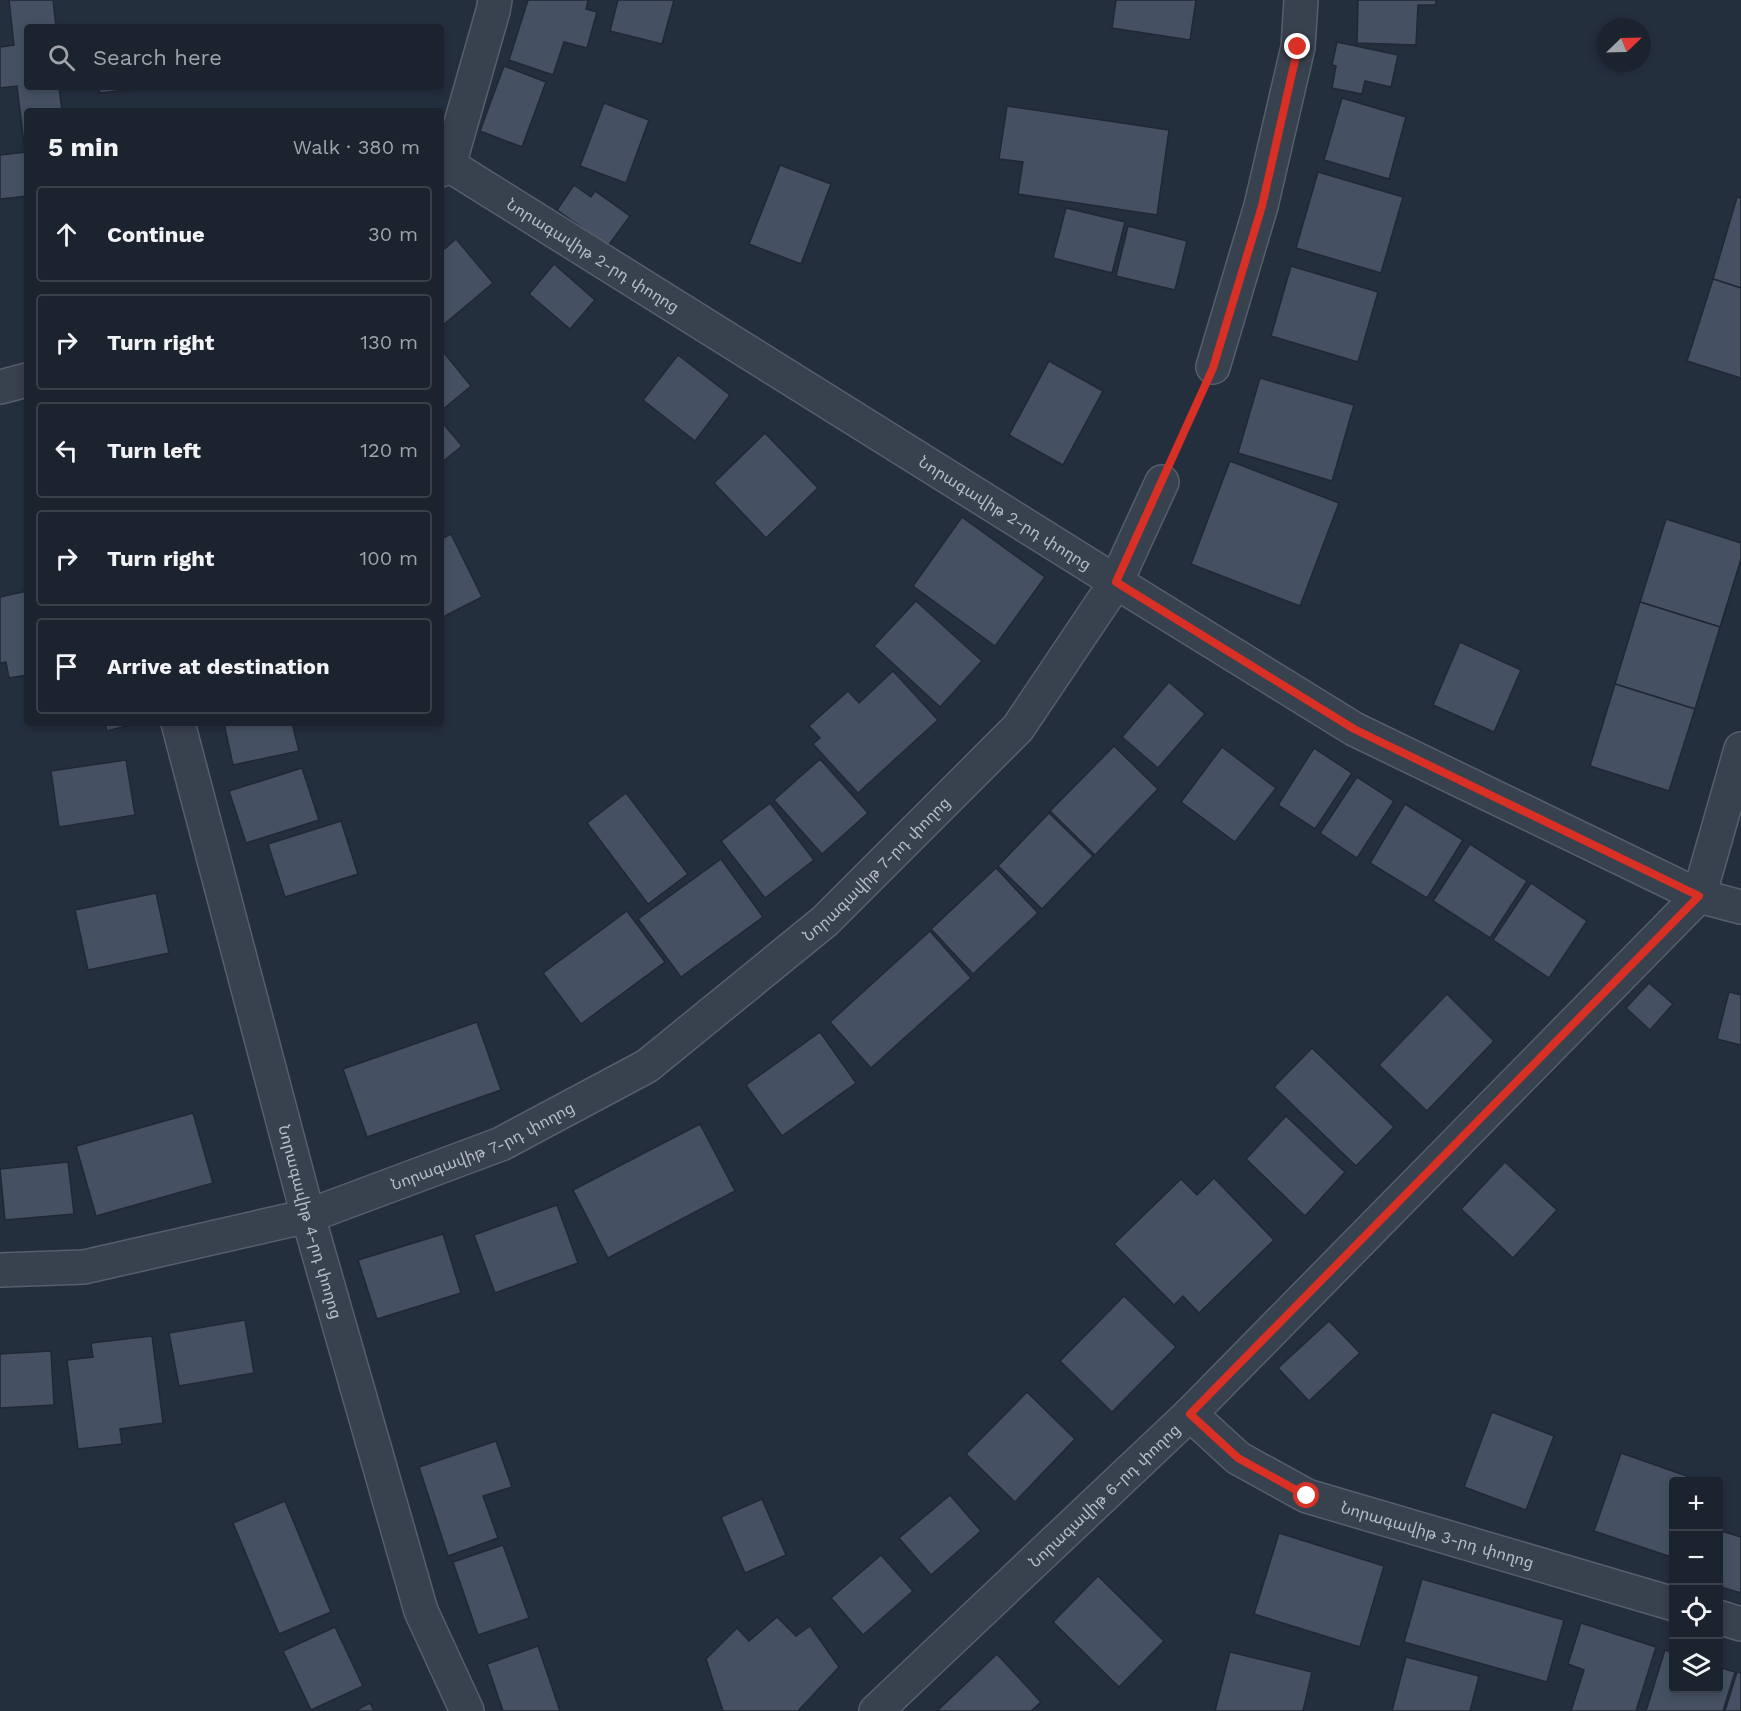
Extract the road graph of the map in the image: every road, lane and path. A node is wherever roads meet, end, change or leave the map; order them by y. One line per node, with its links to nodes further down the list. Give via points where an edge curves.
1 (495, 0): 3 (street)
2 (1301, 0): 4 (street, via 1298,47 1262,206)
3 (445, 167): 8 (street, Նորագավիթ 2-րդ փողոց)
4 (1213, 368): 7 (path)
5 (24, 381): 6 (street)
6 (0, 387)
7 (1162, 482): 8 (street, Նորագավիթ 7-րդ փողոց)
8 (1116, 582): 11 (street, Նորագավիթ 2-րդ փողոց, via 1354,729); 13 (street, Նորագավիթ 7-րդ փողոց, via 1018,728 825,921 647,1066 501,1144)
9 (179, 726): 13 (street, Նորագավիթ 4-րդ փողոց)
10 (1741, 749): 11 (street, Նորագավիթ 6-րդ փողոց)
11 (1699, 896): 12 (street, Նորագավիթ 2-րդ փողոց); 15 (street, Նորագավիթ 6-րդ փողոց)
12 (1741, 907)
13 (308, 1216): 14 (street, Նորագավիթ 7-րդ փողոց, via 84,1267); 19 (street, Նորագավիթ 4-րդ փողոց, via 421,1611)
14 (0, 1270)
15 (1190, 1414): 16 (street, Նորագավիթ 3-րդ փողոց, via 1238,1458 1307,1496); 20 (street, Նորագավիթ 6-րդ փողոց)
16 (1669, 1603)
17 (1723, 1618): 18 (street)
18 (1741, 1624)
19 (467, 1711)
20 (876, 1711)

